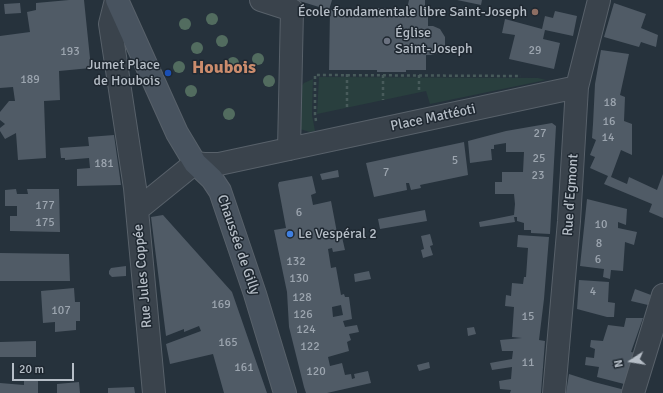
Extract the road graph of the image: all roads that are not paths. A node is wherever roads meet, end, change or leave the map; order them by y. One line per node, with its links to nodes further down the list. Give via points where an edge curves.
1 (117, 0): 6 (street, Chaussée de Gilly, via 177,133); 7 (street, Chaussée de Gilly, via 110,24)
2 (261, 0): 5 (street, via 292,10)
3 (599, 0): 4 (street, Rue d'Egmont)
4 (577, 87): 5 (street, Place Mattéoti); 11 (street, Rue d'Egmont, via 570,221)
5 (289, 149): 6 (street, Place Mattéoti, via 219,164)
6 (195, 163): 7 (street, Rue Jules Coppée); 10 (street, Chaussée de Gilly, via 212,179 220,191)
7 (137, 210): 9 (street, Rue Jules Coppée)
8 (663, 295): 12 (street)
9 (154, 393)
10 (285, 393)
11 (554, 393)
12 (633, 393)

